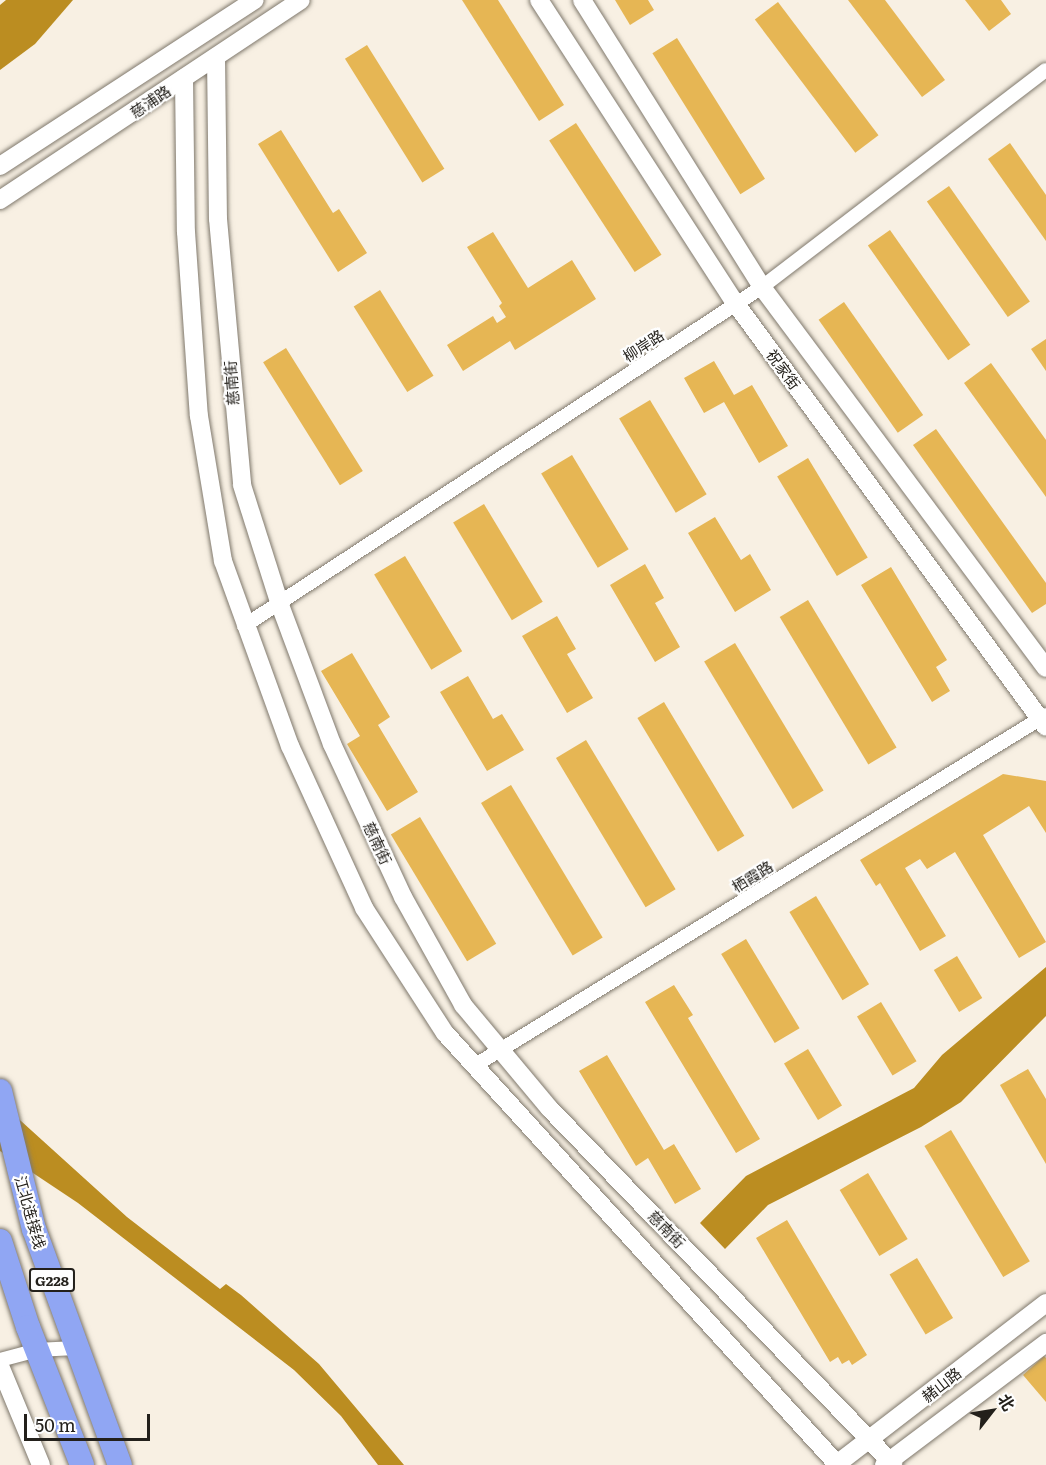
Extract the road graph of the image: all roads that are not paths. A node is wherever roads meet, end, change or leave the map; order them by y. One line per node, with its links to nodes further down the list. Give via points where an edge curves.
1 (255, 0): 8 (street, 慈浦路)
2 (301, 0): 5 (street, 慈浦路)
3 (539, 0): 11 (street, 祝家街)
4 (582, 0): 10 (street)
5 (216, 57): 7 (street, 慈浦路); 12 (street, 慈南街, via 218,219 234,422 242,485)
6 (1046, 70): 10 (street, 柳岸路)
7 (184, 78): 9 (street, 慈浦路); 13 (street, via 186,232 199,416 223,561)
8 (0, 166)
9 (0, 200)
10 (762, 287): 11 (street, 柳岸路); 14 (street)
11 (736, 304): 12 (street, 柳岸路); 15 (street, 祝家街)
12 (280, 605): 13 (street, 柳岸路); 16 (street, 慈南街, via 332,744 403,897 463,1005)
13 (244, 626): 17 (street, via 290,746 364,908 445,1034)
14 (1046, 668)
15 (1044, 720): 16 (street, 栖霞路)
16 (501, 1050): 17 (street, 栖霞路); 26 (street, 慈南街, via 549,1108)
17 (474, 1066): 31 (street)
18 (0, 1091): 22 (highway, 江北连接线 / G228, via 34,1229)
19 (0, 1241): 23 (highway, G228)
20 (1046, 1303): 26 (street, 赭山路)
21 (1046, 1343): 27 (street, 赭山路)
22 (75, 1348): 23 (street); 30 (highway, 江北连接线 / G228)
23 (37, 1350): 24 (street); 29 (highway, G228)
24 (0, 1360)
25 (0, 1366): 28 (street)
26 (869, 1439): 27 (street, 慈南街); 31 (street, 赭山路)
27 (889, 1464)
28 (41, 1465)
29 (82, 1465)
30 (120, 1465)
31 (837, 1465)

